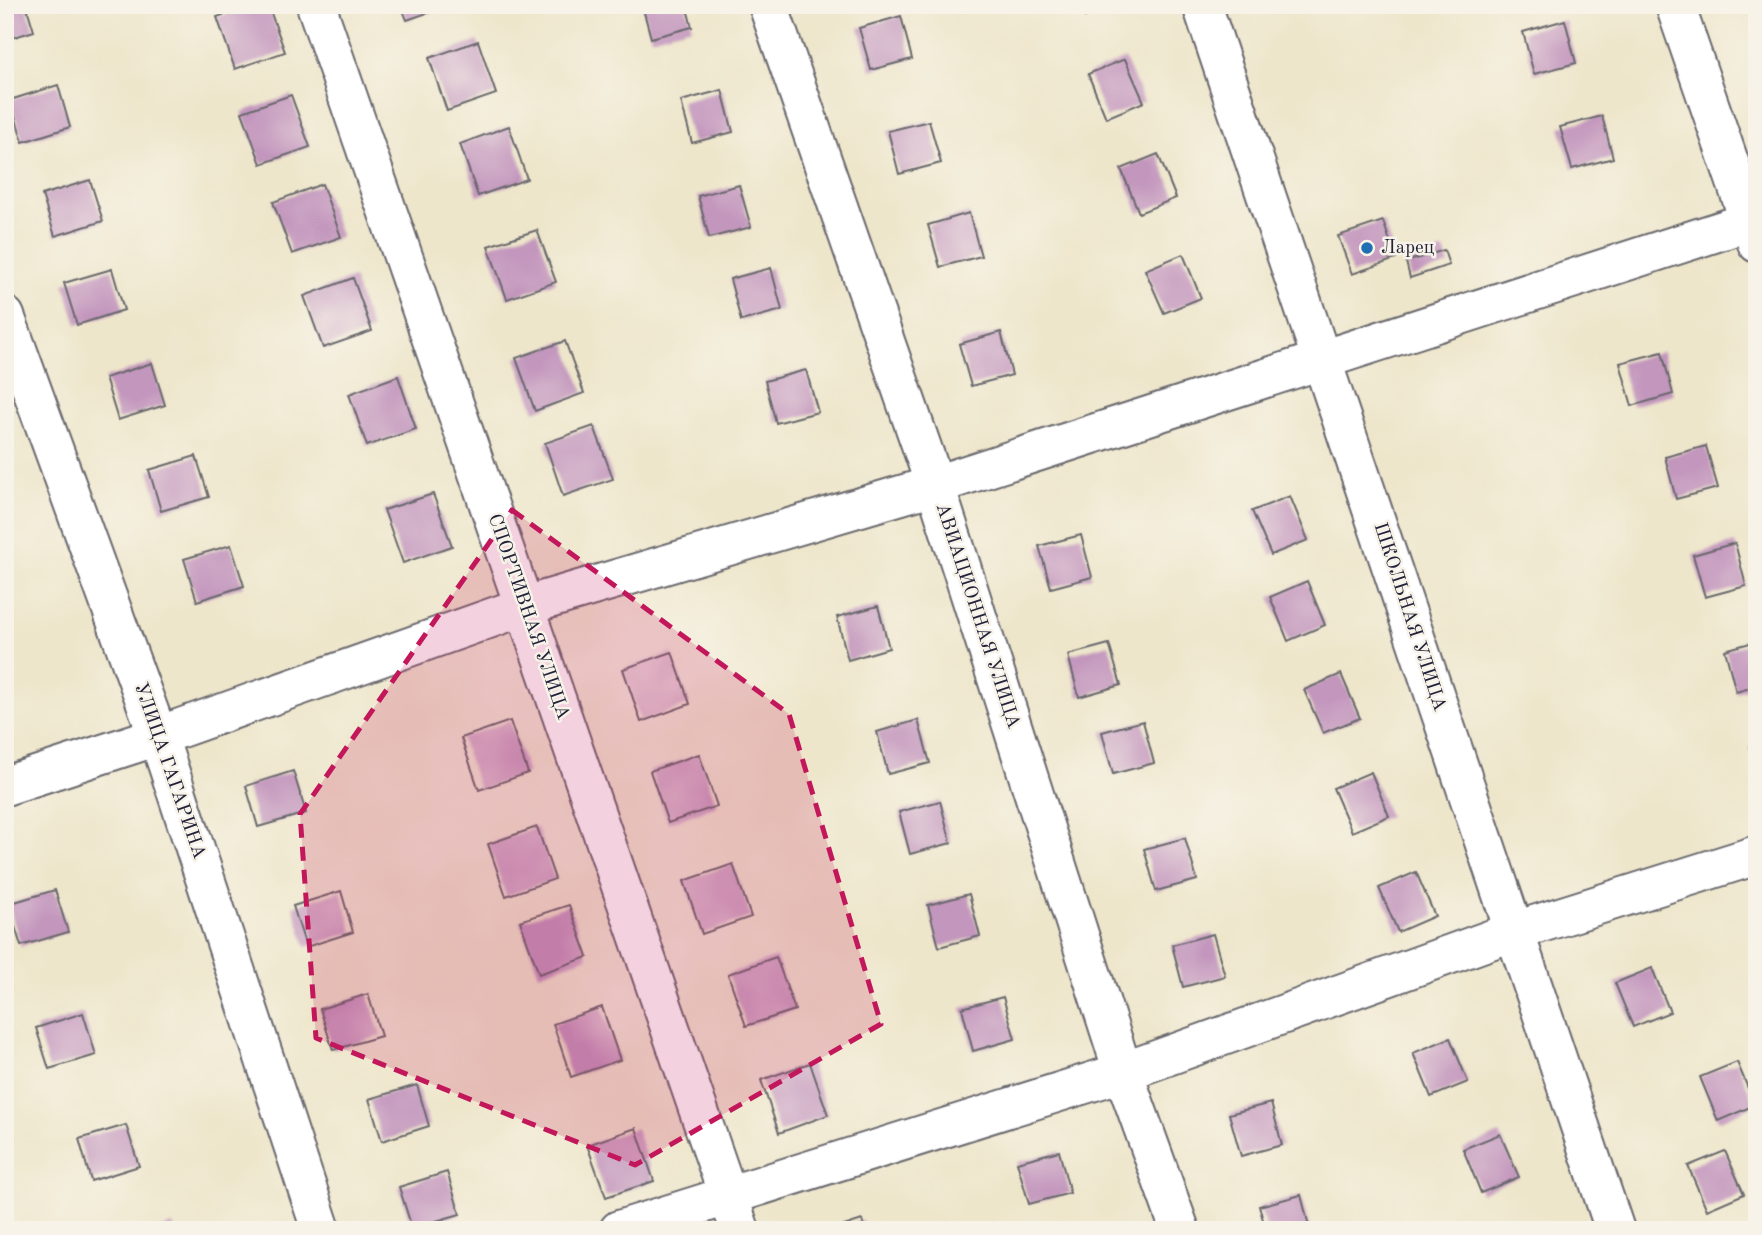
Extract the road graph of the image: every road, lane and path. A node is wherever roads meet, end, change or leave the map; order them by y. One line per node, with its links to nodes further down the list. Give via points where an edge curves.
1 (316, 5): 9 (street, СПОРТИВНАЯ УЛИЦА)
2 (768, 5): 8 (street, АВИАЦИОННАЯ УЛИЦА)
3 (1202, 5): 7 (street, ШКОЛЬНАЯ УЛИЦА)
4 (1675, 5): 5 (street)
5 (1754, 227): 7 (street)
6 (5, 316): 10 (street, УЛИЦА ГАГАРИНА)
7 (1324, 359): 8 (street); 13 (street, ШКОЛЬНАЯ УЛИЦА)
8 (935, 485): 9 (street); 14 (street, АВИАЦИОННАЯ УЛИЦА)
9 (524, 606): 10 (street); 15 (street, СПОРТИВНАЯ УЛИЦА)
10 (158, 736): 11 (street); 16 (street, УЛИЦА ГАГАРИНА)
11 (5, 786)
12 (1757, 855): 13 (street)
13 (1512, 933): 14 (street); 19 (street, ШКОЛЬНАЯ УЛИЦА)
14 (1124, 1072): 15 (street); 18 (street, АВИАЦИОННАЯ УЛИЦА)
15 (734, 1214): 17 (street)
16 (321, 1230)
17 (619, 1230)
18 (1180, 1230)
19 (1615, 1230)

